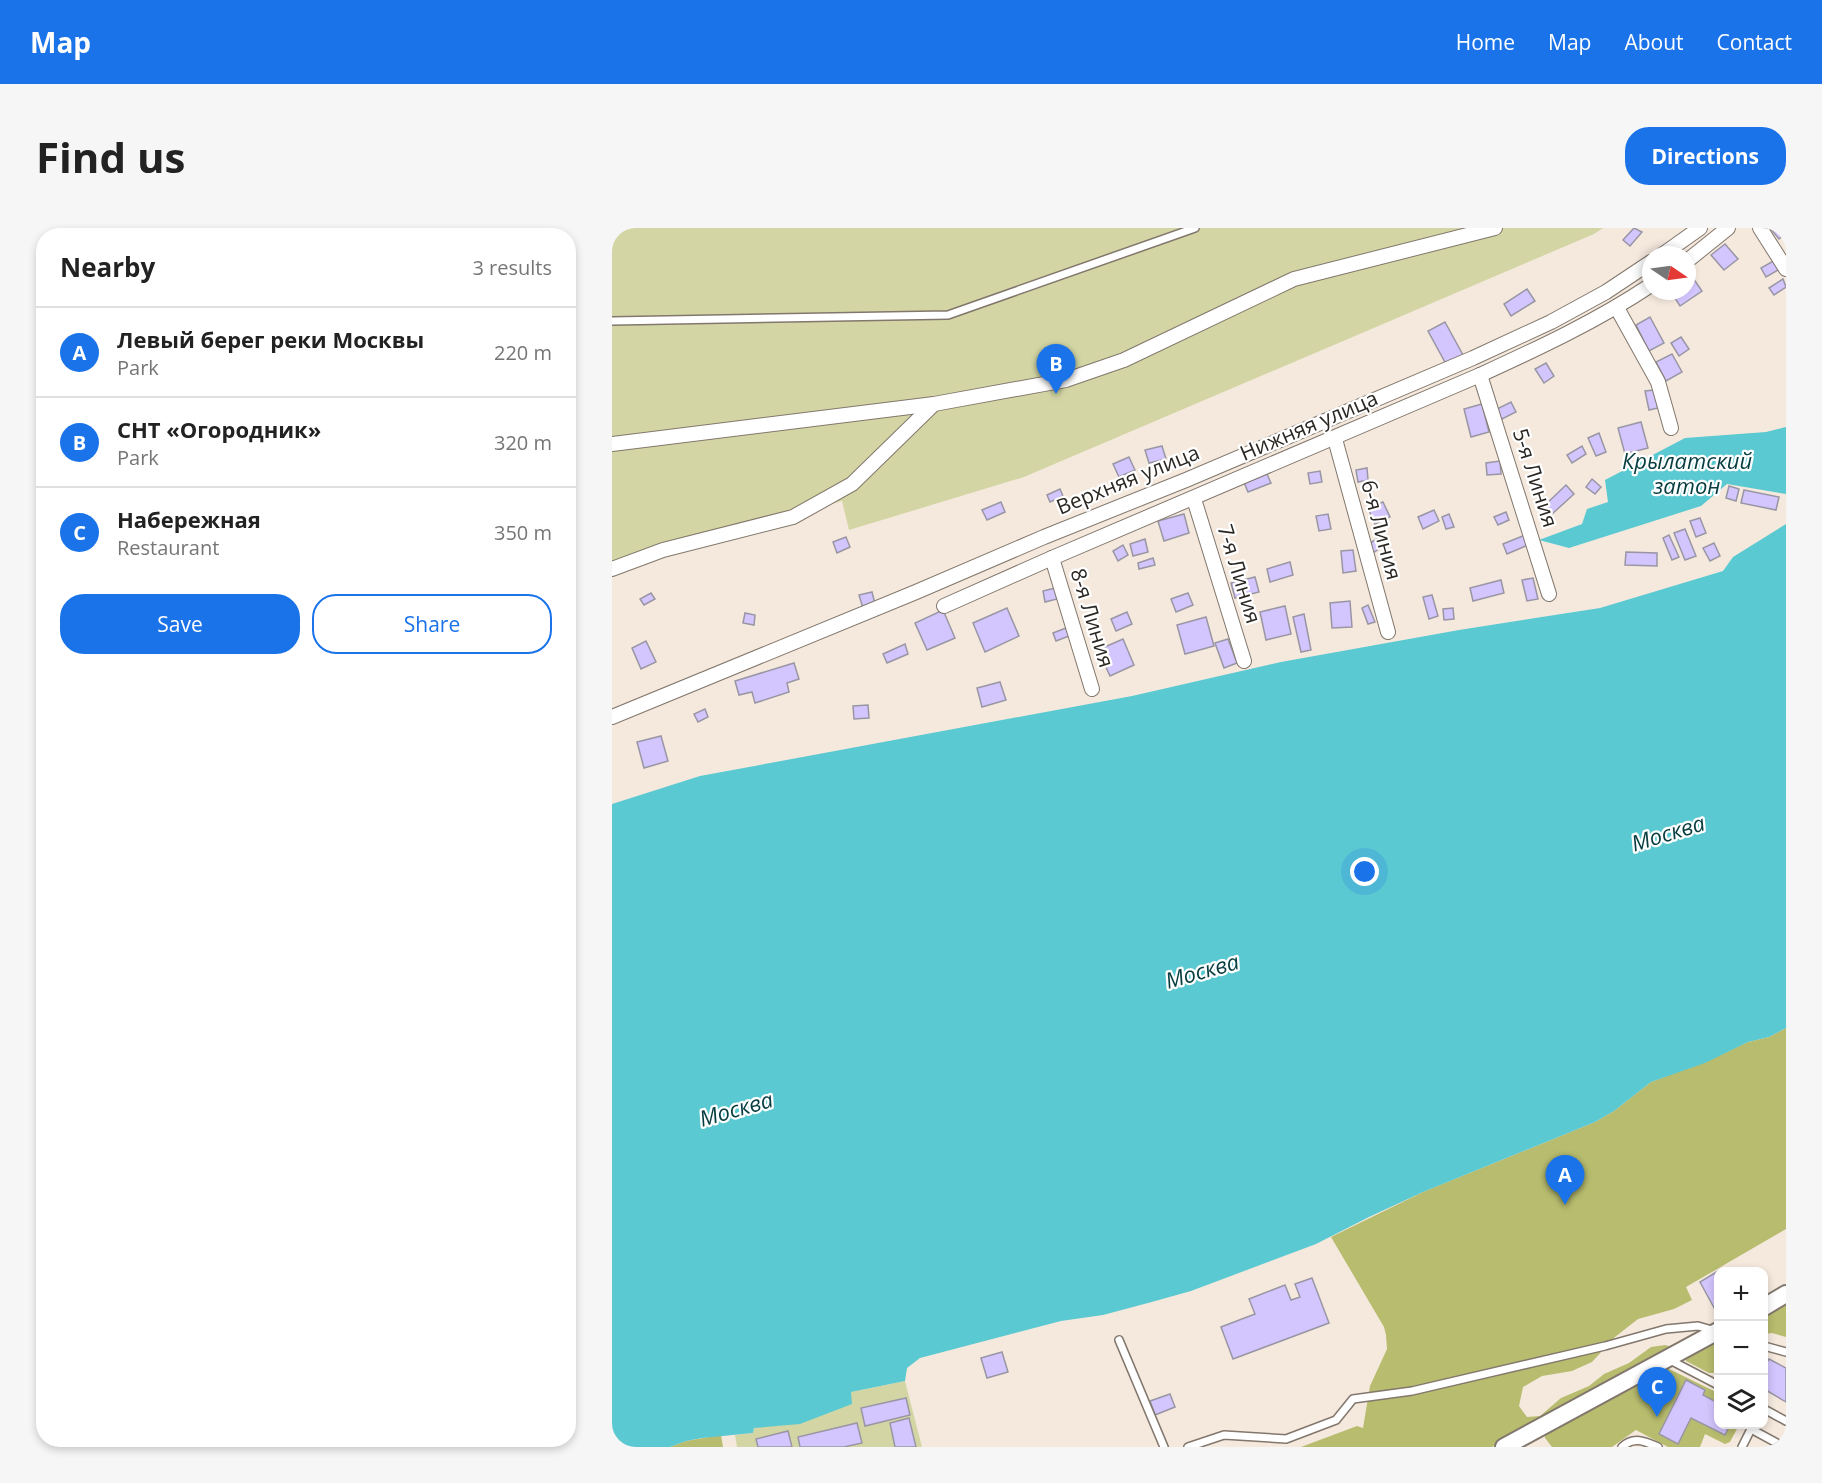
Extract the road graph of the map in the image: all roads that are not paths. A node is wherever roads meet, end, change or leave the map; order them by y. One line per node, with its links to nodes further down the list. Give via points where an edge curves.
1 (1195, 228): 12 (lane, via 948,315)
2 (1495, 228): 14 (street, via 1294,279 1124,360 1066,380)
3 (1700, 228): 6 (street)
4 (1728, 228): 7 (street)
5 (1760, 228): 9 (street)
6 (1675, 246)
7 (1696, 254)
8 (1642, 268): 26 (street, Верхняя улица, via 1560,317 1473,358)
9 (1786, 269)
10 (1642, 291): 11 (street, Нижняя улица)
11 (1617, 308): 13 (street, Нижняя улица); 15 (street, via 1658,382)
12 (612, 321)
13 (1480, 375): 16 (street, Нижняя улица); 21 (street, 5-я Линия)
14 (934, 404): 17 (street); 20 (street, via 852,484 793,517 663,550)
15 (1671, 429)
16 (1335, 439): 18 (street, Нижняя улица); 23 (street, 6-я Линия)
17 (612, 444)
18 (1194, 499): 19 (street, Нижняя улица); 24 (street, 7-я Линия)
19 (1052, 558): 22 (street, Нижняя улица); 25 (street, 8-я Линия)
20 (612, 569)
21 (1549, 594)
22 (944, 606)
23 (1388, 632)
24 (1244, 661)
25 (1092, 689)
26 (612, 717)
27 (1786, 1294): 28 (street)
28 (1768, 1305)
29 (1714, 1330): 41 (lane, via 1698,1326 1666,1329 1412,1391 1353,1399 1336,1420 1286,1438 1224,1435)
30 (1714, 1333): 34 (street)
31 (1119, 1340): 40 (lane)
32 (1768, 1347): 33 (lane)
33 (1786, 1352)
34 (1668, 1358): 35 (lane); 42 (street)
35 (1714, 1382)
36 (1768, 1411): 37 (lane)
37 (1786, 1421)
38 (1749, 1429): 45 (lane)
39 (1753, 1429): 46 (lane)
40 (1164, 1447)
41 (1188, 1447)
42 (1504, 1447)
43 (1622, 1447): 44 (lane, via 1635,1440)
44 (1658, 1447)
45 (1742, 1447)
46 (1784, 1447)

